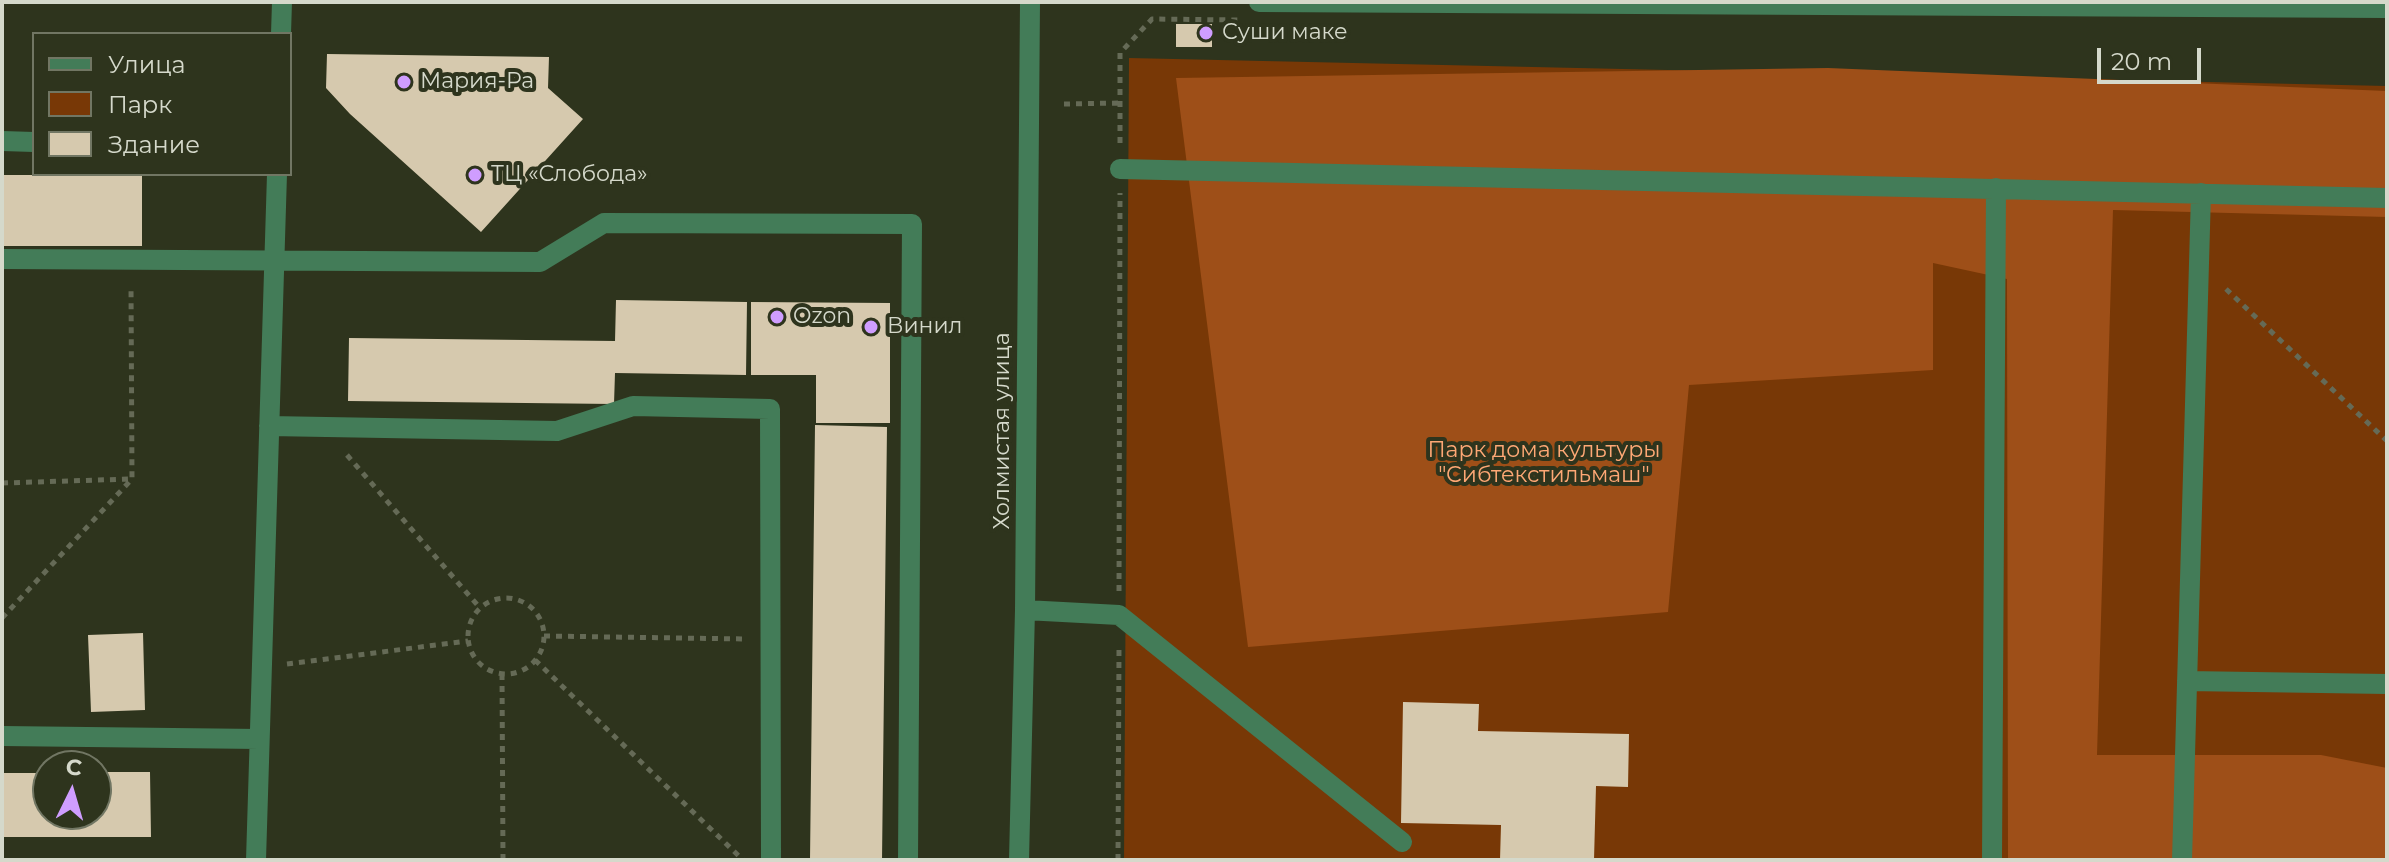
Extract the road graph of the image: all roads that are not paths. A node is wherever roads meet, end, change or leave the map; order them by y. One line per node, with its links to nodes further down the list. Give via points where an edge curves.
1 (282, 2): 5 (street)
2 (1030, 2): 16 (street, Холмистая улица)
3 (1259, 2): 4 (street)
4 (2387, 8)
5 (281, 32)
6 (2, 141): 7 (street)
7 (32, 142)
8 (1120, 169): 10 (street)
9 (277, 176): 14 (street)
10 (1996, 188): 11 (street); 26 (street)
11 (2201, 193): 12 (street); 17 (street)
12 (2387, 198)
13 (2, 259): 14 (street)
14 (274, 261): 15 (street); 24 (street, via 540,262 604,223 912,224)
15 (269, 426): 20 (street); 23 (street, via 557,431 633,406 770,409)
16 (1025, 610): 21 (street, via 1119,615); 25 (street, Холмистая улица)
17 (2187, 681): 18 (street); 27 (street)
18 (2387, 684)
19 (2, 736): 20 (street)
20 (259, 739): 22 (street)
21 (1402, 842)
22 (256, 860)
23 (771, 860)
24 (908, 860)
25 (1019, 860)
26 (1992, 860)
27 (2182, 860)

